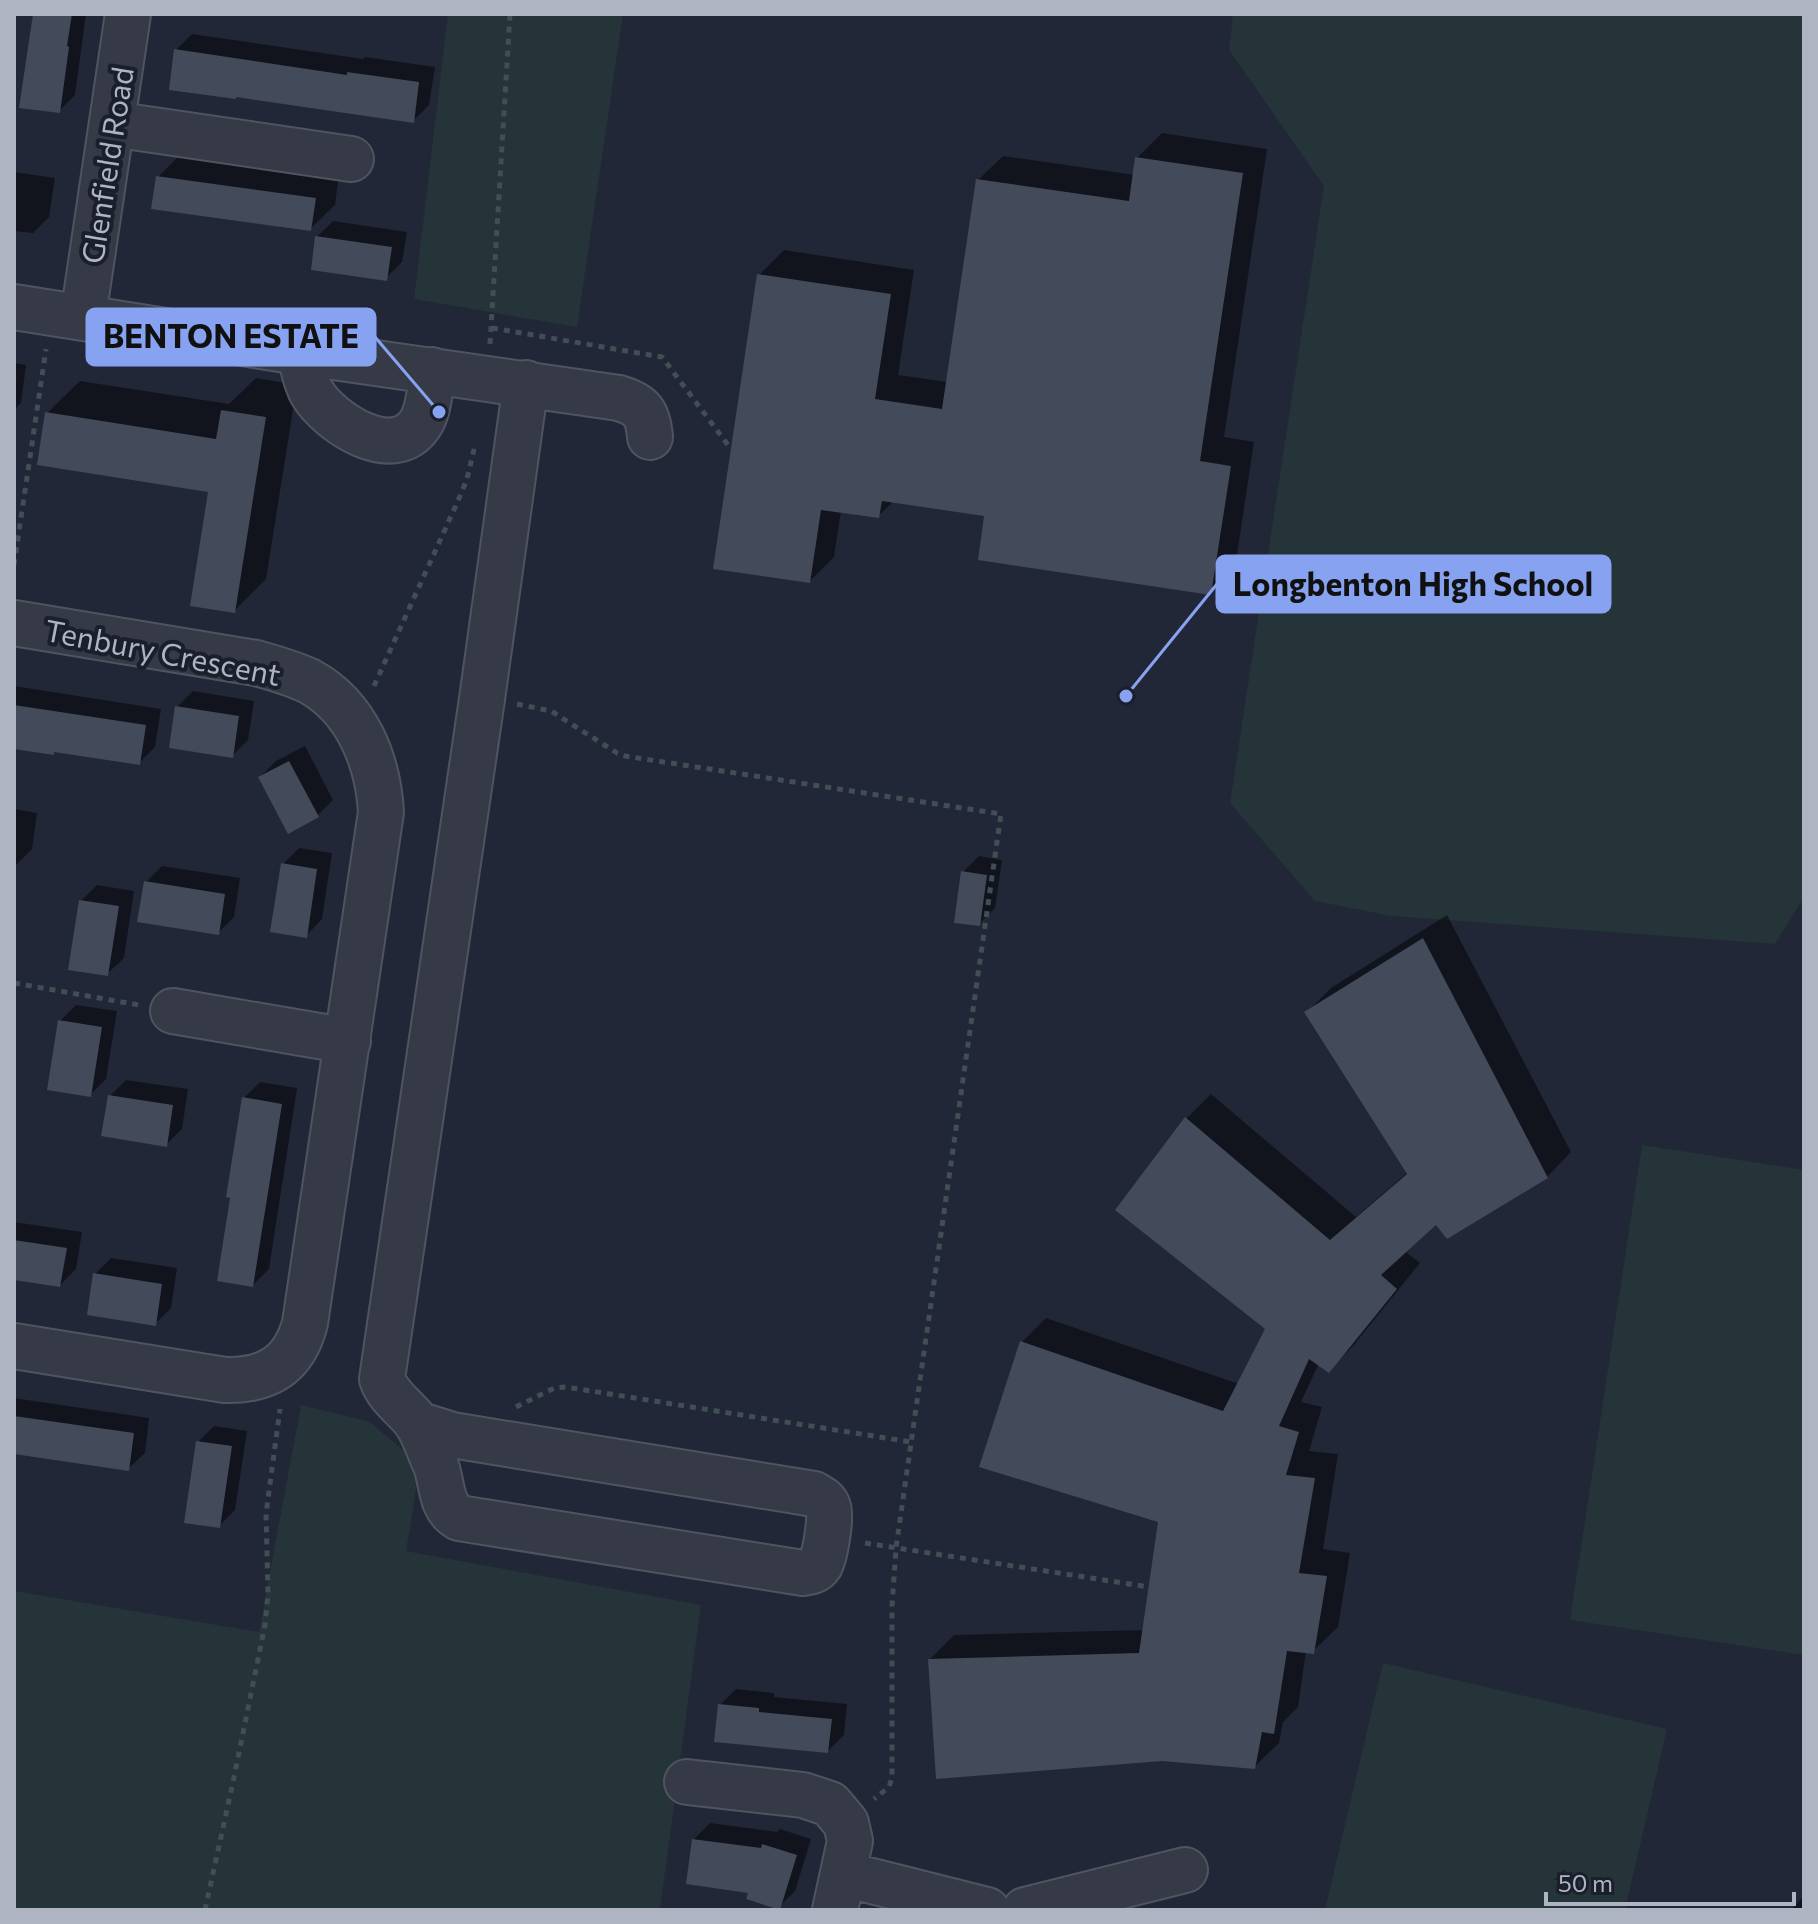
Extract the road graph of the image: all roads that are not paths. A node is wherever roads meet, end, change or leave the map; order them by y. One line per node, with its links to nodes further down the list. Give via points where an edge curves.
1 (128, 14): 2 (street, Glenfield Road)
2 (112, 124): 3 (street); 4 (street, Glenfield Road)
3 (351, 159)
4 (49, 312): 5 (street)
5 (299, 352): 6 (street); 6 (street, via 312,393 323,408 379,440 405,438 421,423)
6 (432, 370): 7 (street)
7 (506, 381): 8 (street, via 630,401 645,413); 13 (street, via 482,699 382,1372 387,1390)
8 (650, 437)
9 (14, 623): 11 (street, Tenbury Crescent, via 256,663 309,681 342,708 365,742 381,812)
10 (173, 1011): 11 (street)
11 (348, 1041): 12 (street, Tenbury Crescent, via 305,1323 286,1360 262,1376 225,1380)
12 (14, 1346)
13 (417, 1424): 13 (street, via 452,1435 814,1494 828,1506 823,1558 813,1571 803,1573 459,1518 446,1507 437,1468)
14 (687, 1782): 16 (street, via 803,1795 830,1804 846,1823 850,1841)
15 (1185, 1870): 18 (street)
16 (840, 1892): 17 (street)
17 (987, 1910)
18 (1025, 1910)

